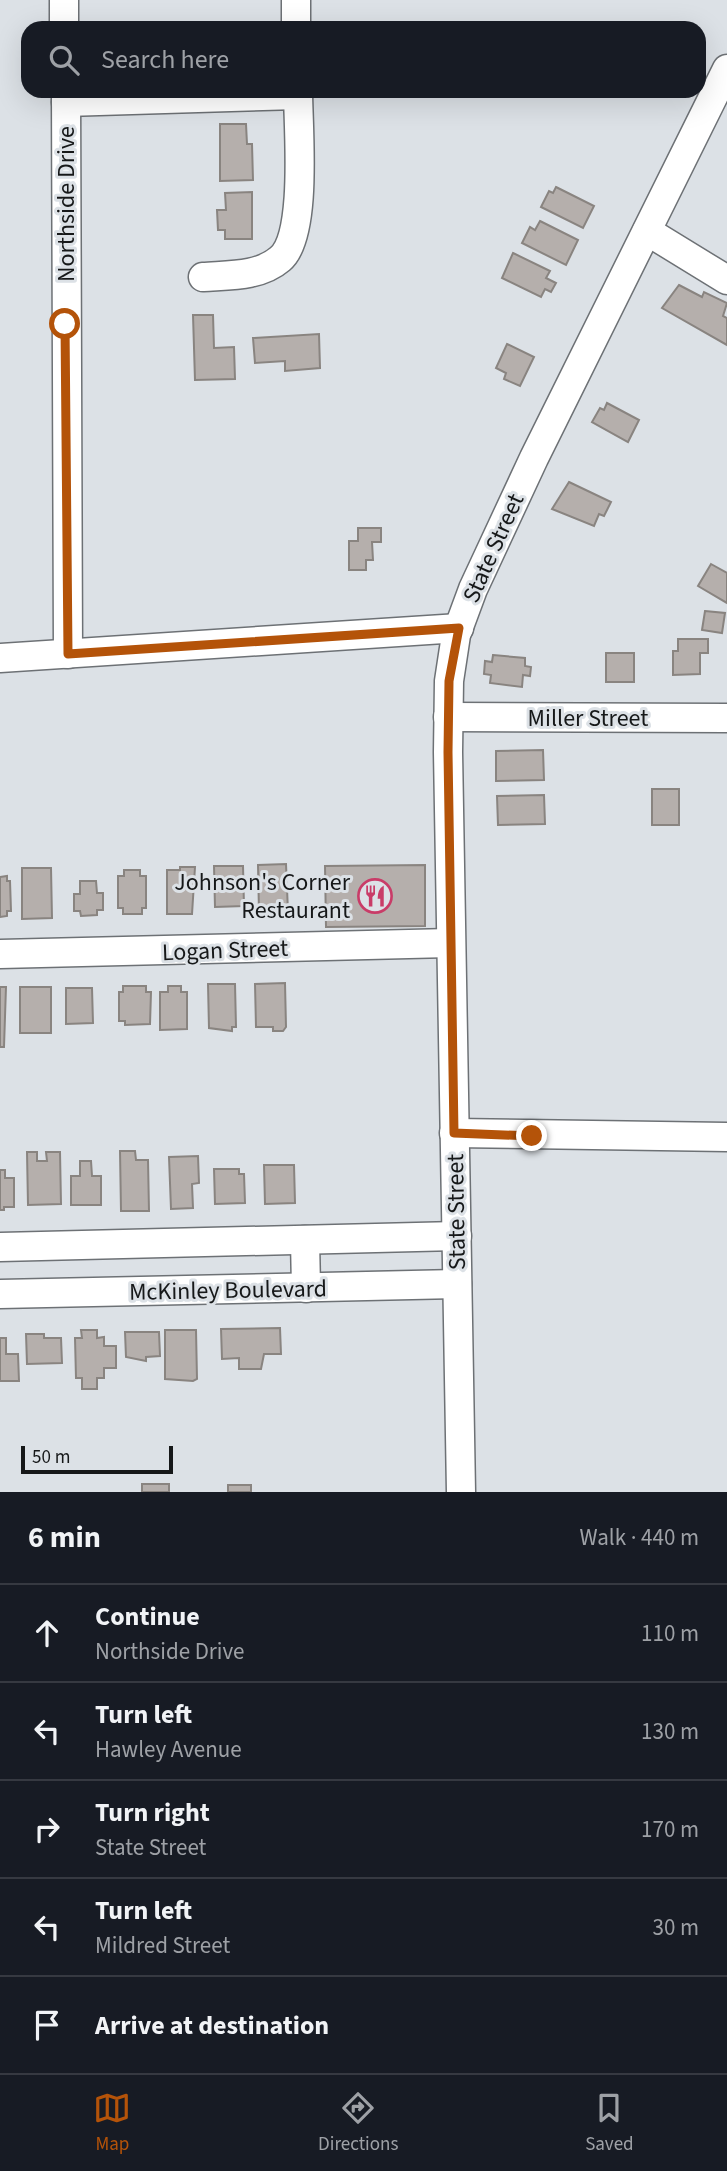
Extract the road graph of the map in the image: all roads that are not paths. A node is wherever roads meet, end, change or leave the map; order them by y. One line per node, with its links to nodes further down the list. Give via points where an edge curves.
1 (64, 0): 3 (street)
2 (296, 0): 4 (street)
3 (64, 21)
4 (296, 21)
5 (727, 69): 8 (street, State Street)
6 (66, 98): 12 (street, Northside Drive)
7 (298, 98): 9 (street, via 293,238 282,258 261,270)
8 (647, 231): 10 (street); 11 (street, State Street, via 534,458)
9 (203, 277)
10 (727, 280)
11 (459, 628): 12 (street); 14 (street, State Street, via 449,681)
12 (68, 654): 13 (street)
13 (0, 658)
14 (449, 717): 15 (street, Miller Street); 16 (street, State Street)
15 (727, 718)
16 (450, 943): 17 (street, Logan Street); 18 (street, State Street)
17 (0, 954)
18 (454, 1133): 19 (street); 20 (street, State Street)
19 (727, 1137)
20 (457, 1237): 21 (street, McKinley Boulevard); 23 (street, State Street)
21 (305, 1240): 22 (street, McKinley Boulevard); 24 (street)
22 (0, 1247)
23 (457, 1284): 24 (street, McKinley Boulevard); 26 (street, State Street)
24 (306, 1288): 25 (street, McKinley Boulevard)
25 (0, 1294)
26 (461, 1492)

